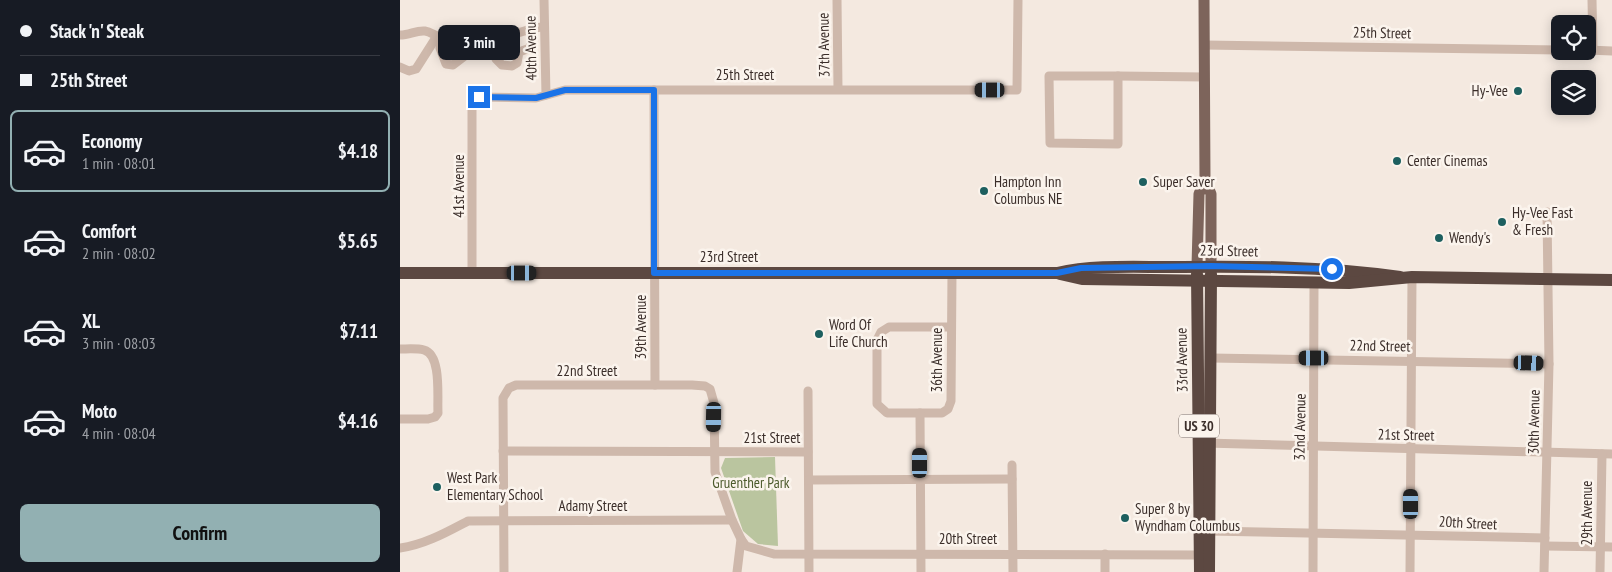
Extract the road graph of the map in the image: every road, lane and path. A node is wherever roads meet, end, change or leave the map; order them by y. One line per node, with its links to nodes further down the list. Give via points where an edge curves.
1 (544, 0): 7 (street, 40th Avenue)
2 (837, 0): 19 (street, 37th Avenue)
3 (1018, 0): 19 (street, 25th Street, via 1017,90)
4 (1204, 0): 12 (main road, 33rd Avenue)
5 (1592, 0): 6 (street)
6 (1591, 15)
7 (544, 27): 8 (street); 21 (street, 40th Avenue)
8 (533, 28): 10 (street); 10 (street, via 530,48 519,52 517,63 512,66 502,65 496,59)
9 (400, 35): 11 (street, via 416,30)
10 (491, 36): 11 (street, via 460,31); 11 (street, via 453,65 446,64 442,57)
11 (439, 37): 16 (street, via 416,69 409,71)
12 (1204, 45): 13 (street, 25th Street); 18 (main road, 33rd Avenue)
13 (1551, 50)
14 (1596, 50): 15 (street)
15 (1612, 51)
16 (400, 67)
17 (1118, 76): 17 (street, via 1049,76 1050,143 1118,144); 18 (street)
18 (1204, 77): 23 (main road, 33rd Avenue)
19 (838, 89): 20 (street, 25th Street)
20 (654, 90): 21 (street, 25th Street, via 565,90); 29 (street, 39th Avenue)
21 (546, 95): 22 (street, 25th Street, via 536,98 479,97)
22 (475, 100): 28 (street, 41st Avenue, via 472,105)
23 (1205, 179): 25 (main road, 33rd Avenue, via 1199,194); 26 (main road, 33rd Avenue, via 1210,194)
24 (1547, 212): 33 (street, 30th Avenue)
25 (1197, 266): 26 (highway, 23rd Street); 31 (highway, 23rd Street, via 1081,268); 34 (highway, 33rd Avenue / US 30)
26 (1211, 266): 32 (highway, 23rd Street, via 1350,270); 35 (highway, 33rd Avenue / US 30)
27 (400, 273): 28 (highway, 23rd Street)
28 (472, 273): 29 (highway, 23rd Street)
29 (654, 273): 30 (highway, 23rd Street); 44 (street, 39th Avenue)
30 (952, 273): 31 (highway, 23rd Street); 38 (street, 36th Avenue)
31 (1057, 273): 34 (highway, 23rd Street, via 1082,279)
32 (1406, 277): 33 (highway, 23rd Street); 37 (highway, 23rd Street); 42 (street)
33 (1548, 278): 36 (highway, 23rd Street); 43 (street, 30th Avenue)
34 (1197, 280): 35 (highway, 23rd Street); 48 (highway, 33rd Avenue / US 30)
35 (1211, 280): 37 (highway, 23rd Street); 40 (highway, 33rd Avenue / US 30)
36 (1612, 280)
37 (1314, 283): 41 (street, 32nd Avenue)
38 (951, 328): 46 (street, 36th Avenue, via 951,401 942,413); 46 (street, via 889,327 877,340 877,404 887,413)
39 (400, 349): 47 (street, via 424,350 433,356 437,366 438,413 428,419)
40 (1211, 358): 41 (street, 22nd Street); 48 (highway, 33rd Avenue / US 30)
41 (1314, 358): 42 (street, 22nd Street); 49 (street, 32nd Avenue)
42 (1412, 360): 43 (street, 22nd Street); 50 (street)
43 (1549, 364): 54 (street, 30th Avenue)
44 (655, 385): 51 (street, 22nd Street, via 513,386 504,394); 52 (street, 22nd Street, via 705,386 712,394)
45 (808, 391): 53 (street)
46 (920, 413): 59 (street, 36th Avenue)
47 (400, 419)
48 (1204, 443): 49 (street, 21st Street); 63 (highway, 33rd Avenue / US 30); 75 (highway, 33rd Avenue / US 30)
49 (1313, 446): 50 (street, 21st Street); 64 (street, 32nd Avenue)
50 (1411, 448): 54 (street, 21st Street); 65 (street)
51 (503, 451): 52 (street, 21st Street); 62 (street)
52 (713, 451): 53 (street, 21st Street); 61 (street, 22nd Street, via 715,472)
53 (808, 452): 58 (street, 21st Street)
54 (1546, 452): 55 (street, 21st Street); 67 (street, 30th Avenue)
55 (1602, 454): 56 (street, 21st Street); 68 (street, 29th Avenue)
56 (1612, 454)
57 (1012, 465): 60 (street)
58 (809, 480): 59 (street); 73 (street)
59 (920, 480): 60 (street); 71 (street, 36th Avenue)
60 (1012, 480): 72 (street)
61 (732, 520): 62 (street, Adamy Street); 66 (street, 22nd Street)
62 (504, 521): 70 (street, Adamy Street, via 468,521 438,536); 76 (street)
63 (1209, 531): 64 (street, 20th Street); 83 (highway, 33rd Avenue / US 30)
64 (1313, 532): 65 (street, 20th Street); 84 (street, 32nd Avenue)
65 (1411, 534): 67 (street, 20th Street); 85 (street)
66 (741, 539): 73 (street, 20th Street, via 746,546 774,554); 77 (street)
67 (1545, 542): 68 (street, 20th Street); 86 (street, 30th Avenue)
68 (1601, 546): 69 (street, 20th Street); 87 (street, 29th Avenue)
69 (1612, 547)
70 (400, 548)
71 (921, 553): 72 (street, 20th Street); 73 (street, 20th Street); 79 (street, 36th Avenue)
72 (1013, 553): 74 (street, 20th Street); 80 (street)
73 (809, 554): 78 (street)
74 (1105, 554): 75 (street, 20th Street); 81 (street)
75 (1200, 555): 82 (highway, 33rd Avenue / US 30)
76 (504, 572)
77 (737, 572)
78 (809, 572)
79 (921, 572)
80 (1013, 572)
81 (1105, 572)
82 (1200, 572)
83 (1209, 572)
84 (1313, 572)
85 (1410, 572)
86 (1544, 572)
87 (1600, 572)

